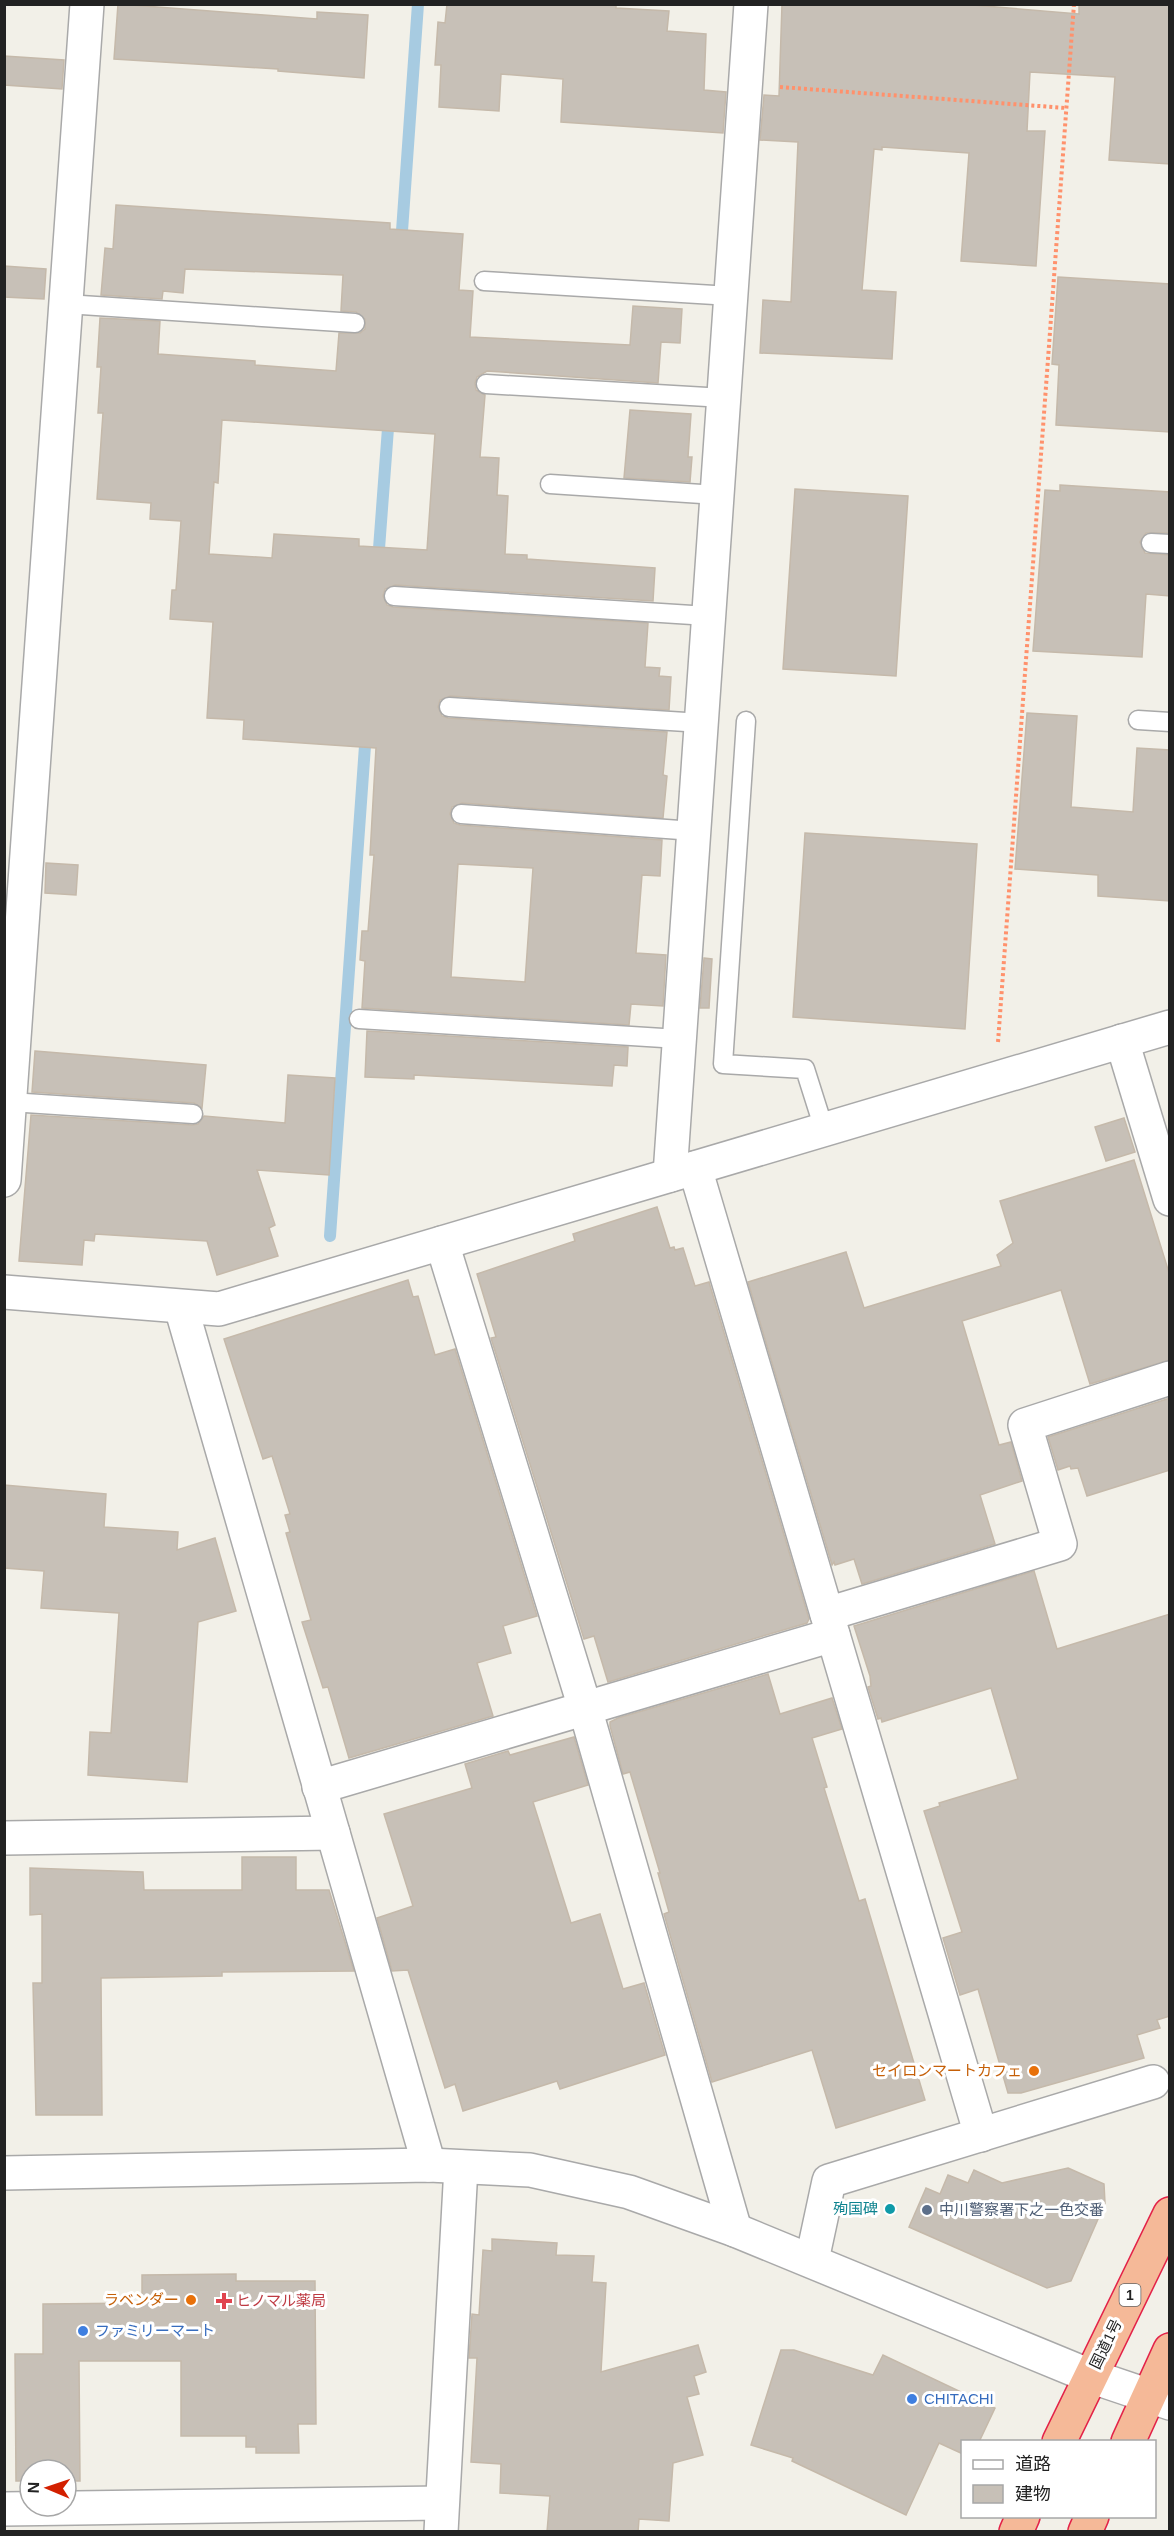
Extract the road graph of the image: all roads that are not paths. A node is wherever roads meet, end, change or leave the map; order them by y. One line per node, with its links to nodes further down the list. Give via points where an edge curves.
1 (87, 4): 5 (street)
2 (751, 4): 4 (street)
3 (484, 281): 4 (lane)
4 (731, 296): 8 (street)
5 (66, 304): 6 (lane); 24 (street)
6 (355, 323)
7 (486, 384): 8 (lane)
8 (724, 398): 10 (street)
9 (549, 484): 10 (lane)
10 (717, 495): 12 (street)
11 (394, 596): 12 (lane)
12 (708, 616): 17 (street)
13 (449, 707): 17 (lane)
14 (1138, 720): 16 (lane)
15 (746, 721): 26 (lane, via 723,1064 805,1069)
16 (1170, 722)
17 (702, 723): 19 (street)
18 (461, 814): 19 (lane)
19 (694, 831): 22 (street)
20 (359, 1019): 22 (lane)
21 (1170, 1027): 23 (street)
22 (679, 1040): 27 (street)
23 (1122, 1041): 26 (street); 29 (street)
24 (10, 1102): 25 (lane); 28 (street)
25 (193, 1114)
26 (824, 1129): 27 (street)
27 (683, 1171): 30 (street); 34 (street)
28 (4, 1180)
29 (1170, 1199)
30 (442, 1243): 32 (street, via 219,1309); 35 (street)
31 (4, 1292): 32 (street)
32 (181, 1306): 36 (street)
33 (1170, 1378): 34 (street, via 1024,1425 1060,1544)
34 (830, 1624): 35 (street); 40 (street)
35 (585, 1708): 36 (street); 44 (street)
36 (320, 1787): 37 (street)
37 (333, 1833): 38 (street); 41 (street)
38 (4, 1838)
39 (1153, 2082): 40 (street)
40 (981, 2135): 45 (street, via 830,2181)
41 (445, 2166): 42 (street); 44 (street, via 530,2170 629,2192); 52 (street)
42 (4, 2173)
43 (1170, 2214): 47 (highway, 国道1号 / 1)
44 (735, 2230): 45 (street)
45 (812, 2260): 47 (street)
46 (1170, 2350): 48 (highway)
47 (1090, 2376): 48 (street); 49 (highway, 国道1号 / 1)
48 (1159, 2400): 50 (highway)
49 (1060, 2440)
50 (1129, 2440)
51 (4, 2509): 55 (street)
52 (441, 2517): 55 (street)
53 (1023, 2518): 56 (highway)
54 (1092, 2518): 57 (highway)
55 (145, 2519)
56 (1016, 2532)
57 (1085, 2532)

